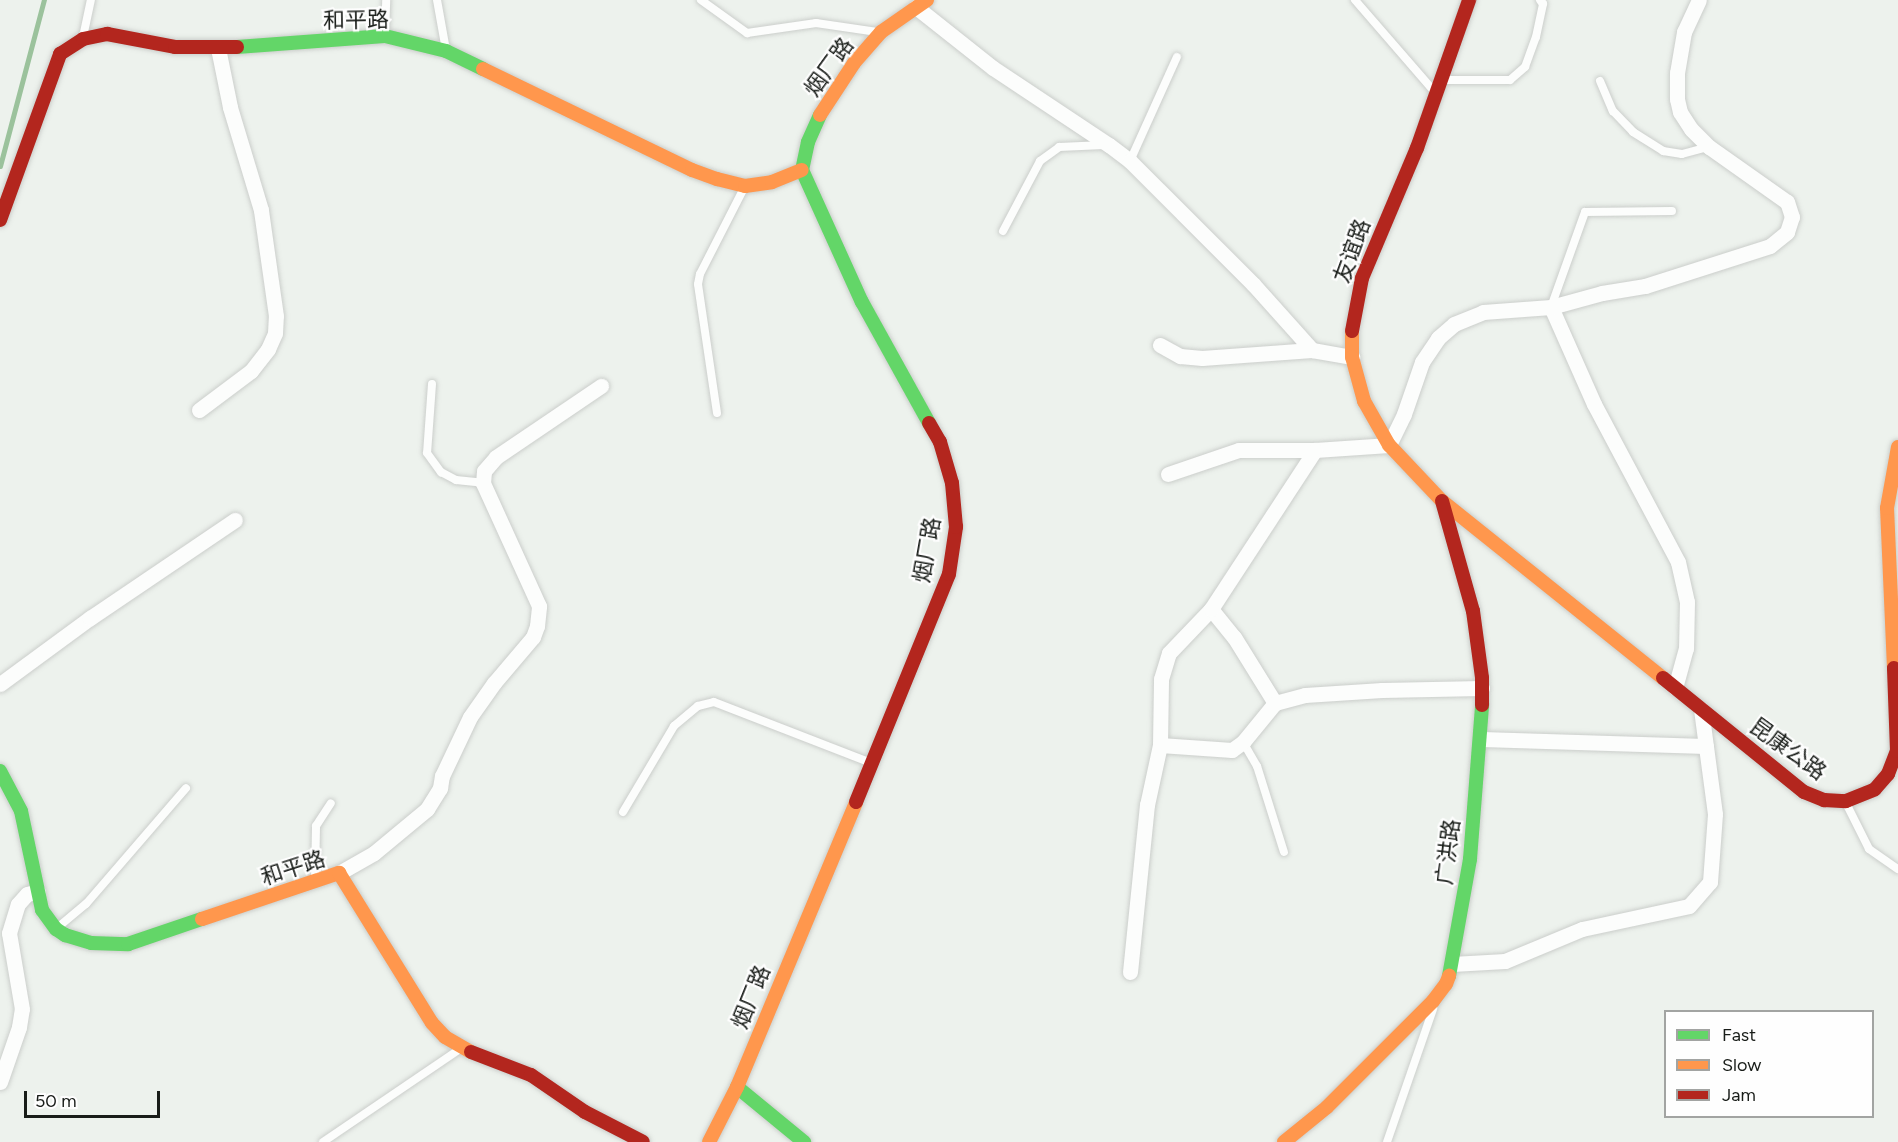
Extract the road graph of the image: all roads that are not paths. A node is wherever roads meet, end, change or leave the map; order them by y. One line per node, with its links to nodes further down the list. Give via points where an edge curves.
1 (91, 0): 12 (lane)
2 (386, 0): 11 (lane)
3 (437, 0): 14 (lane)
4 (700, 0): 10 (lane, via 747,33 816,23)
5 (1355, 0): 18 (lane)
6 (1469, 0): 16 (main road, 友谊路)
7 (1540, 0): 16 (lane, via 1543,4 1536,37 1525,67 1510,80)
8 (1699, 0): 20 (street, via 1684,32 1677,99 1680,112)
9 (921, 4): 10 (main road, 烟厂路); 19 (street, via 993,68)
10 (881, 32): 22 (main road, 烟厂路, via 854,63 821,114 808,142)
11 (385, 36): 13 (main road, 和平路); 14 (main road, 和平路)
12 (83, 39): 13 (main road, 和平路, via 108,34 175,47); 25 (main road, 和平路, via 60,54)
13 (218, 48): 33 (street, via 230,107 261,210 276,316 268,350 251,371)
14 (446, 51): 23 (main road, 和平路, via 692,170)
15 (1177, 57): 21 (lane)
16 (1442, 80): 18 (main road, 友谊路)
17 (1600, 81): 20 (lane, via 1613,111 1633,132 1663,152 1682,154)
18 (1437, 95): 30 (main road, 友谊路, via 1362,278 1352,320)
19 (1109, 145): 21 (street); 26 (lane, via 1059,147 1040,161)
20 (1708, 147): 27 (street, via 1787,201 1792,217 1787,232 1770,246 1645,286)
21 (1130, 161): 29 (street, via 1253,284)
22 (802, 170): 23 (main road, 和平路, via 772,182); 52 (main road, 烟厂路, via 862,302 940,442 952,483 956,527 949,574)
23 (745, 186): 34 (lane, via 698,284)
24 (1672, 211): 27 (lane, via 1585,212)
25 (0, 220)
26 (1003, 231)
27 (1551, 308): 35 (street, via 1483,312 1454,324 1422,362); 45 (street, via 1594,405 1678,562 1687,602 1686,648)
28 (1161, 345): 29 (street, via 1180,356 1202,358)
29 (1312, 350): 30 (street)
30 (1352, 357): 35 (main road, 友谊路, via 1364,401)
31 (432, 384): 39 (lane, via 427,453 441,472 456,480)
32 (601, 386): 39 (street, via 496,457 484,471)
33 (199, 410)
34 (717, 413)
35 (1389, 445): 37 (street); 40 (main road, 友谊路)
36 (1898, 447): 55 (main road, 昆康公路, via 1887,508 1897,751 1888,774 1875,789)
37 (1315, 450): 38 (street, via 1239,450); 42 (street)
38 (1168, 474)
39 (483, 483): 60 (street, via 539,606 533,637 470,717 427,809 374,853)
40 (1442, 501): 44 (main road, 广洪路, via 1473,611); 45 (main road, 昆康公路)
41 (235, 520): 43 (street)
42 (1211, 609): 46 (street, via 1234,637); 50 (street, via 1169,653 1161,679)
43 (0, 684)
44 (1482, 688): 46 (street, via 1305,695); 48 (main road, 广洪路)
45 (1675, 688): 47 (main road, 昆康公路)
46 (1275, 703): 49 (street)
47 (1701, 709): 51 (street); 55 (main road, 昆康公路, via 1804,792 1824,800)
48 (1481, 739): 51 (street); 64 (main road, 广洪路, via 1470,859)
49 (1243, 742): 50 (street, via 1232,750); 58 (lane, via 1257,766)
50 (1160, 745): 65 (street, via 1147,805)
51 (1706, 746): 64 (street, via 1715,814 1710,882 1689,906 1582,929 1505,961)
52 (871, 763): 57 (lane, via 714,702 698,706 674,726); 69 (main road, 烟厂路)
53 (0, 771): 62 (main road, via 21,811)
54 (186, 788): 63 (lane, via 86,904)
55 (1846, 801): 59 (lane, via 1869,849)
56 (331, 803): 61 (lane, via 316,826)
57 (623, 812)
58 (1284, 852)
59 (1898, 869)
60 (339, 873): 61 (main road, 和平路); 67 (main road, 和平路, via 432,1023)
61 (315, 881): 63 (main road, 和平路, via 128,944 91,943)
62 (38, 891): 63 (main road, via 42,910); 68 (street, via 27,894 18,904 9,933 22,1009)
63 (56, 929)
64 (1452, 964): 66 (main road, 广洪路)
65 (1130, 972)
66 (1439, 994): 74 (main road, 广洪路, via 1327,1107); 75 (lane)
67 (461, 1048): 70 (lane); 71 (main road, 和平路, via 531,1075 585,1112)
68 (0, 1082)
69 (737, 1087): 72 (main road, 烟厂路); 73 (main road)
70 (323, 1142)
71 (643, 1142)
72 (709, 1142)
73 (804, 1142)
74 (1284, 1142)
75 (1387, 1142)

